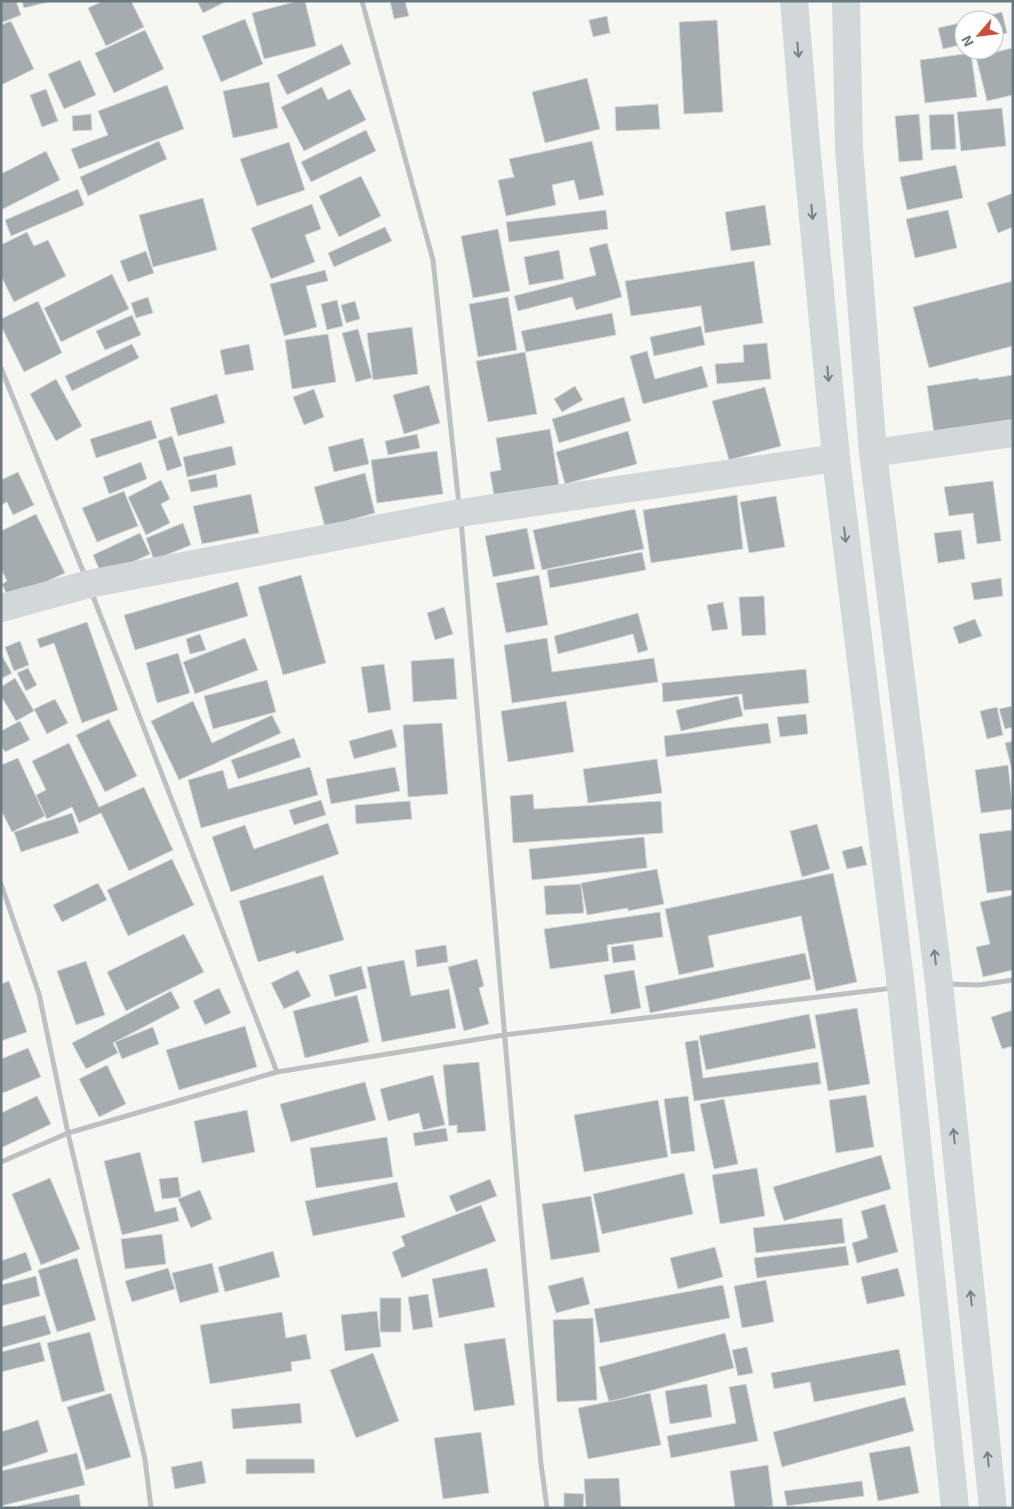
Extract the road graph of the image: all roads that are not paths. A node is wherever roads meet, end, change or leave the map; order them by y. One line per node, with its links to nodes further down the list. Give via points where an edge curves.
1 (362, 1): 8 (street, via 433,260)
2 (794, 1): 7 (main road, one-way to 7)
3 (846, 1): 6 (main road, via 849,148)
4 (1, 368): 9 (street)
5 (1012, 436): 6 (main road)
6 (873, 453): 13 (main road, one-way to 6)
7 (836, 458): 8 (main road); 14 (main road, one-way to 14)
8 (460, 513): 9 (main road); 15 (street)
9 (89, 584): 10 (main road); 16 (street)
10 (1, 608)
11 (1, 884): 17 (street, via 39,994)
12 (1013, 980): 13 (street, via 979,985)
13 (939, 983): 22 (main road, one-way to 13)
14 (901, 987): 15 (street); 21 (main road)
15 (504, 1035): 16 (street); 20 (street)
16 (276, 1072): 17 (street)
17 (68, 1133): 18 (street); 19 (street, via 145,1459)
18 (1, 1162)
19 (151, 1508)
20 (547, 1508)
21 (955, 1508)
22 (993, 1508)

